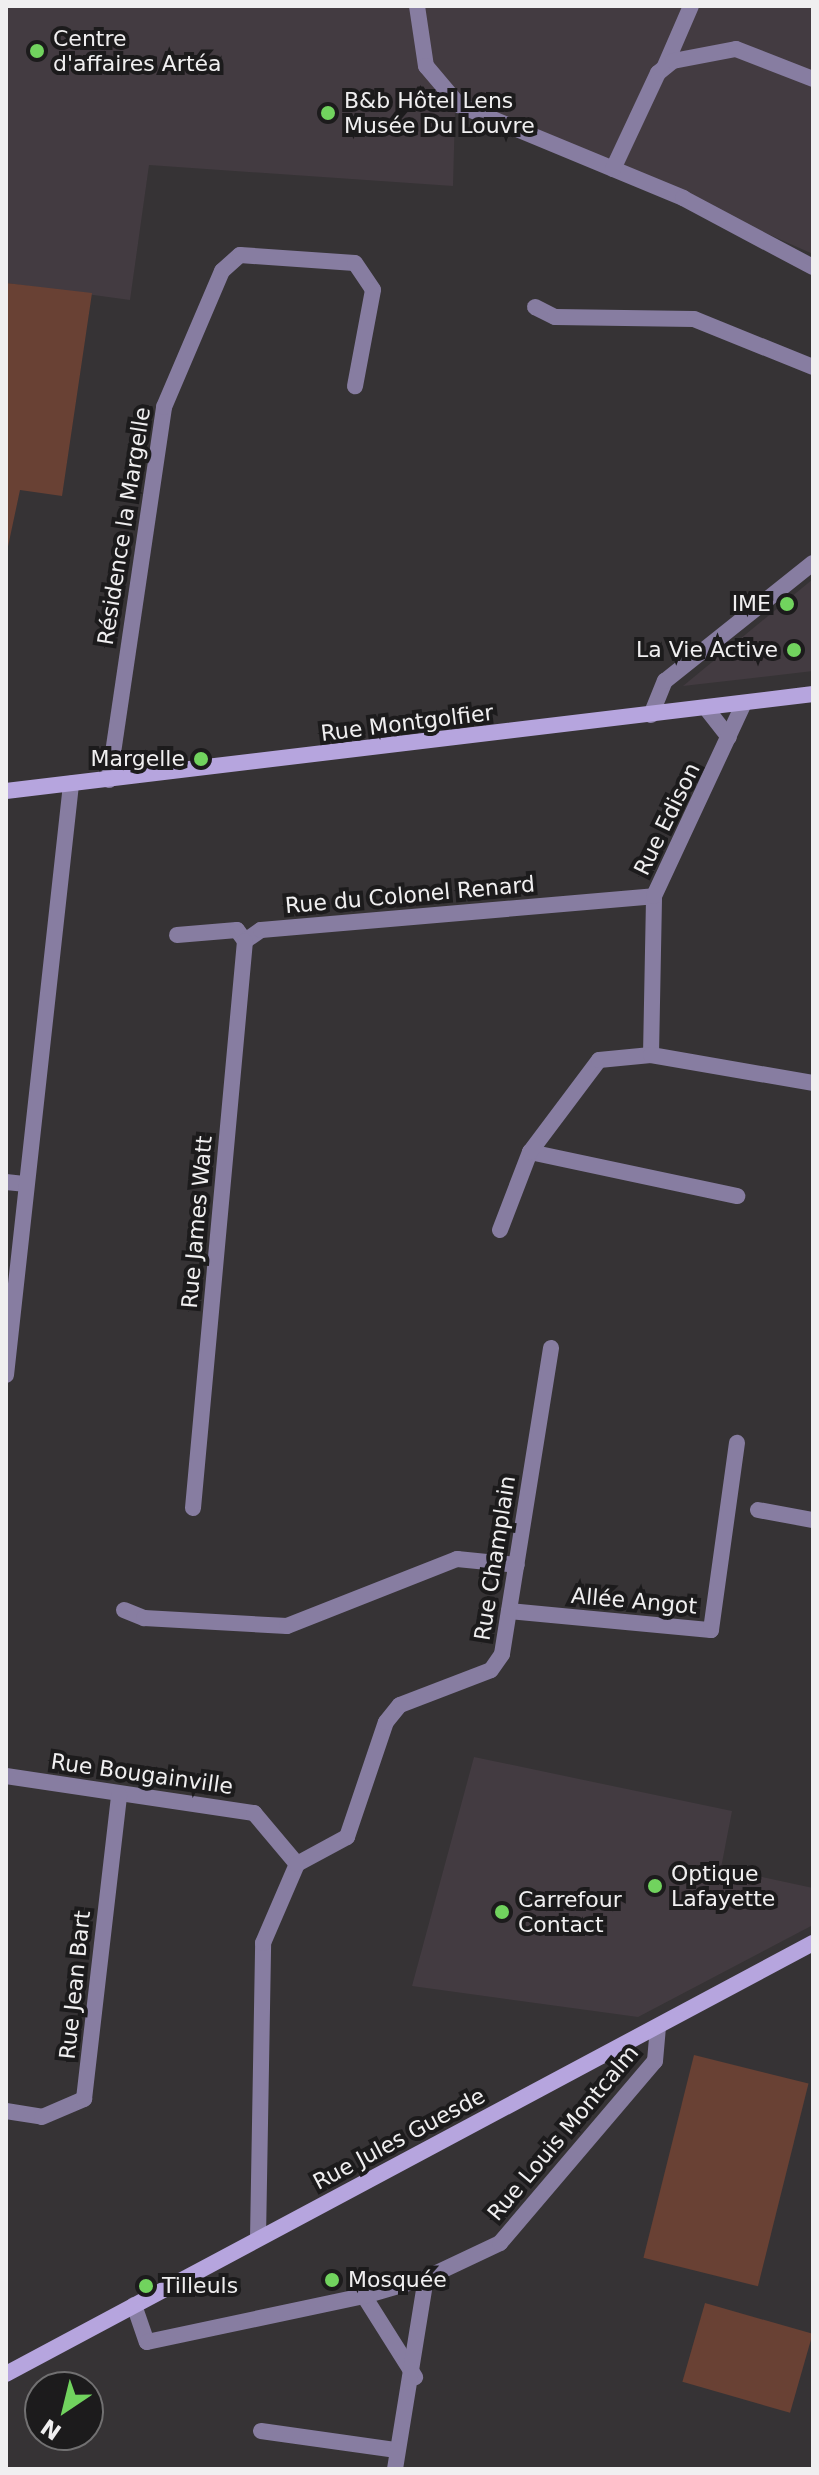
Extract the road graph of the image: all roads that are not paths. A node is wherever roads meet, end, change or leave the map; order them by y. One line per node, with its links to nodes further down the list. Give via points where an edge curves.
1 (417, 6): 7 (street, via 426,66 459,105)
2 (691, 6): 3 (street)
3 (681, 25): 4 (street); 5 (street)
4 (699, 52): 5 (street); 6 (street, via 736,49)
5 (665, 66): 7 (street)
6 (813, 79)
7 (613, 169): 8 (street)
8 (813, 267)
9 (535, 307): 10 (street, via 555,317 694,319)
10 (813, 367)
11 (355, 386): 18 (street, Résidence la Margelle, via 373,290 355,263 240,255 222,271 164,407)
12 (813, 563): 16 (street, via 665,681)
13 (813, 694): 14 (street, Rue Montgolfier)
14 (744, 703): 15 (street, Rue Montgolfier); 17 (street, Rue Edison)
15 (706, 708): 16 (street, Rue Montgolfier); 17 (street)
16 (651, 715): 18 (street, Rue Montgolfier)
17 (729, 737): 21 (street, Rue Edison)
18 (109, 780): 19 (street, Rue Montgolfier)
19 (71, 784): 20 (street, Rue Montgolfier); 28 (street, via 35,1150)
20 (6, 791)
21 (654, 896): 23 (street, Rue du Colonel Renard, via 306,925 261,930); 24 (street, Rue Edison)
22 (177, 935): 23 (street, via 237,930)
23 (245, 941): 34 (street, Rue James Watt)
24 (651, 1055): 25 (street); 26 (street, via 599,1060)
25 (813, 1083)
26 (530, 1152): 29 (street); 30 (street)
27 (6, 1182): 28 (street)
28 (24, 1184): 32 (street)
29 (737, 1196)
30 (500, 1230)
31 (551, 1348): 37 (street, Rue Champlain)
32 (6, 1375)
33 (737, 1443): 39 (street, Allée Angot, via 711,1630)
34 (193, 1508)
35 (758, 1510): 36 (street)
36 (813, 1520)
37 (517, 1565): 38 (street, via 457,1559 287,1626 144,1618); 39 (street, Rue Champlain)
38 (124, 1610)
39 (509, 1611): 42 (street, Rue Champlain, via 502,1654 491,1670 400,1705 386,1722 347,1837)
40 (6, 1776): 41 (street, Rue Bougainville)
41 (119, 1795): 42 (street, Rue Bougainville, via 254,1813); 45 (street, Rue Jean Bart, via 84,2099 42,2117)
42 (297, 1864): 46 (street, via 263,1943)
43 (813, 1943): 44 (street, Rue Jules Guesde)
44 (658, 2027): 46 (street, Rue Jules Guesde); 47 (street, Rue Louis Montcalm, via 655,2061 500,2243)
45 (6, 2111)
46 (258, 2238): 49 (street, Rue Jules Guesde)
47 (426, 2278): 48 (street, Rue Louis Montcalm); 51 (street)
48 (364, 2296): 49 (street, Rue Louis Montcalm, via 147,2342); 51 (street)
49 (134, 2305): 50 (street, Rue Jules Guesde)
50 (6, 2374)
51 (415, 2377): 53 (street)
52 (261, 2431): 53 (street)
53 (397, 2450): 54 (street)
54 (395, 2469)

